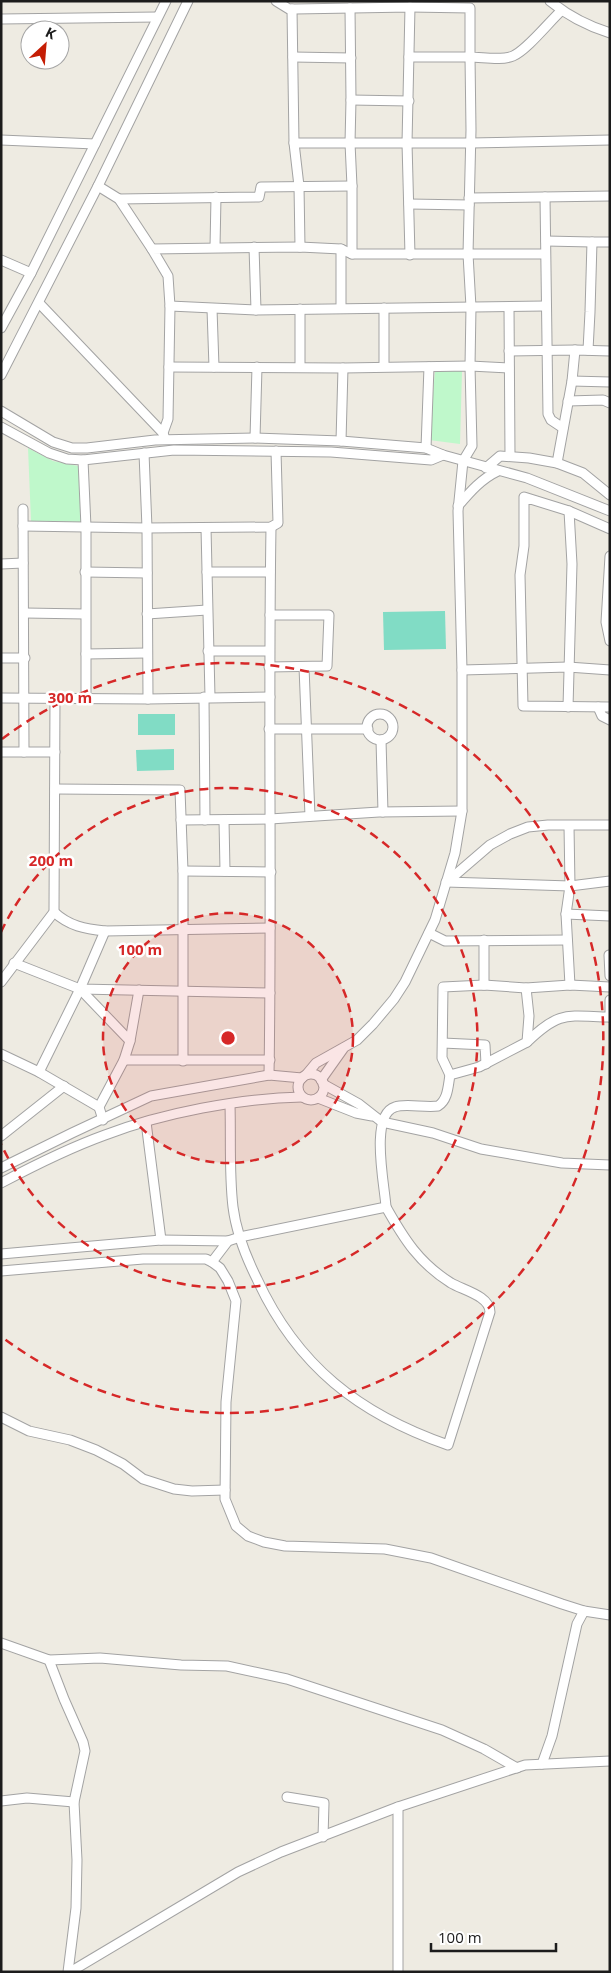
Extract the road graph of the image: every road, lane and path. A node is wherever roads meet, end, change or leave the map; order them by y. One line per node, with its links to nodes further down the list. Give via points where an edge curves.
1 (166, 1): 9 (street)
2 (188, 1): 25 (street)
3 (276, 1): 7 (street)
4 (550, 1): 8 (street)
5 (410, 7): 6 (street); 13 (street); 14 (street, via 470,8)
6 (350, 8): 7 (street); 15 (street)
7 (292, 9): 12 (street)
8 (561, 11): 11 (street); 14 (street, via 513,56)
9 (158, 17): 10 (street); 24 (street)
10 (1, 19)
11 (610, 33)
12 (293, 57): 15 (street); 20 (street)
13 (408, 57): 14 (street); 17 (street)
14 (470, 57): 23 (street)
15 (351, 58): 16 (street)
16 (351, 100): 17 (street); 21 (street)
17 (408, 101): 22 (street)
18 (1, 140): 24 (street)
19 (610, 140): 23 (street)
20 (294, 143): 21 (street); 26 (street)
21 (350, 143): 22 (street); 27 (street)
22 (407, 143): 23 (street); 33 (street)
23 (471, 143): 32 (street)
24 (95, 144): 47 (street)
25 (98, 186): 31 (street); 48 (street)
26 (299, 186): 27 (street); 29 (street, via 261,187 259,197); 39 (street)
27 (352, 186): 42 (street)
28 (610, 196): 30 (street)
29 (216, 197): 31 (street); 37 (street)
30 (545, 197): 32 (street); 34 (street)
31 (119, 199): 40 (street)
32 (469, 201): 33 (street); 43 (street)
33 (409, 204): 45 (street)
34 (546, 241): 35 (street); 44 (street)
35 (592, 242): 36 (street); 61 (street)
36 (610, 242)
37 (215, 247): 38 (street); 40 (street)
38 (254, 247): 39 (street); 57 (street)
39 (300, 247): 41 (street)
40 (152, 249): 49 (street, via 168,276)
41 (341, 249): 42 (street); 53 (street)
42 (352, 254): 45 (street)
43 (468, 254): 44 (street); 45 (street); 51 (street)
44 (544, 254): 50 (street)
45 (410, 255)
46 (1, 260): 47 (street)
47 (31, 273): 58 (street)
48 (39, 303): 73 (street); 81 (street)
49 (170, 306): 55 (street); 64 (street)
50 (546, 306): 52 (street); 59 (street)
51 (472, 307): 52 (street); 54 (street); 67 (street)
52 (509, 307): 62 (street)
53 (341, 308): 54 (street); 56 (street)
54 (384, 308): 66 (street)
55 (212, 309): 57 (street); 68 (street)
56 (300, 309): 57 (street); 69 (street)
57 (256, 310)
58 (1, 328)
59 (546, 350): 60 (street); 62 (street); 80 (street, via 548,414 550,420)
60 (575, 350): 61 (street); 74 (street)
61 (588, 350): 63 (street)
62 (509, 351): 72 (street)
63 (610, 352)
64 (169, 366): 68 (street); 81 (street, via 168,419)
65 (257, 366): 68 (street); 69 (street); 82 (street)
66 (384, 366): 70 (street); 71 (street)
67 (470, 366): 70 (street); 72 (street); 90 (street, via 472,446)
68 (214, 367)
69 (300, 367): 71 (street)
70 (429, 367): 84 (street)
71 (344, 368): 83 (street)
72 (509, 368): 88 (street)
73 (1, 375)
74 (572, 381): 75 (street); 76 (street)
75 (610, 382)
76 (568, 401): 77 (street); 80 (street)
77 (610, 402)
78 (1, 411): 81 (street, via 53,442 72,448)
79 (1, 427): 89 (street, via 49,453)
80 (563, 428): 91 (street)
81 (164, 436): 82 (street)
82 (254, 438): 83 (street)
83 (341, 441): 84 (street)
84 (426, 448): 87 (street)
85 (276, 451): 86 (street, via 174,450); 87 (street, via 431,460); 101 (street, via 278,523)
86 (144, 453): 89 (street); 102 (street)
87 (443, 455): 90 (street)
88 (510, 456): 91 (street); 92 (street, via 500,456)
89 (84, 460): 100 (street)
90 (463, 460): 92 (street); 95 (street)
91 (557, 463): 94 (street, via 583,473)
92 (486, 468): 93 (street)
93 (498, 471): 95 (street, via 474,488); 96 (street, via 527,478)
94 (610, 495)
95 (458, 506): 128 (street)
96 (609, 508)
97 (24, 509): 99 (street)
98 (569, 511): 104 (street); 126 (street, via 524,497 524,546 520,575); 127 (street, via 572,564)
99 (23, 526): 100 (street); 106 (street)
100 (86, 527): 102 (street); 108 (street)
101 (271, 527): 103 (street); 110 (street)
102 (147, 528): 103 (street); 111 (street)
103 (206, 528): 109 (street)
104 (610, 529)
105 (610, 556): 117 (street, via 606,622)
106 (23, 563): 107 (street); 113 (street)
107 (1, 564)
108 (86, 572): 111 (street); 114 (street)
109 (207, 572): 110 (street); 112 (street)
110 (270, 572): 116 (street)
111 (147, 573): 115 (street)
112 (207, 610): 115 (street); 119 (street)
113 (25, 613): 114 (street); 123 (street)
114 (85, 614): 121 (street)
115 (147, 614): 120 (street)
116 (270, 615): 118 (street); 125 (street, via 329,616 326,666)
117 (610, 641)
118 (269, 651): 119 (street); 124 (street)
119 (208, 652): 132 (street)
120 (147, 653): 121 (street); 136 (street)
121 (86, 654): 135 (street)
122 (1, 658): 123 (street)
123 (25, 658): 130 (street)
124 (269, 667): 125 (street); 133 (street)
125 (304, 667): 143 (street)
126 (523, 667): 127 (street); 128 (street); 139 (street, via 523,706)
127 (568, 667): 129 (street); 139 (street)
128 (462, 670): 149 (street)
129 (610, 670)
130 (24, 697): 131 (street); 134 (street); 146 (street)
131 (55, 697): 135 (street); 147 (street)
132 (207, 697): 133 (street); 136 (street); 154 (street)
133 (270, 697): 142 (street)
134 (1, 698)
135 (86, 698): 136 (street)
136 (148, 699)
137 (598, 706): 138 (street); 139 (street); 140 (street, via 602,716)
138 (610, 706)
139 (568, 707)
140 (610, 720)
141 (368, 729): 143 (street); 144 (street, via 372,737); 144 (street, via 374,717 388,717 392,732)
142 (270, 730): 143 (street); 152 (street)
143 (306, 730): 151 (street)
144 (380, 740): 150 (street)
145 (1, 752): 146 (street)
146 (24, 752): 147 (street)
147 (55, 752): 148 (street)
148 (55, 790): 153 (street, via 180,790); 164 (street)
149 (462, 811): 150 (street); 162 (street, via 455,854)
150 (383, 812): 151 (street)
151 (310, 816): 152 (street)
152 (270, 819): 155 (street); 160 (street)
153 (181, 820): 154 (street); 158 (street)
154 (205, 820): 155 (street)
155 (224, 820): 159 (street)
156 (610, 825): 157 (street)
157 (569, 826): 162 (street, via 528,827 510,834 490,845); 163 (street)
158 (183, 871): 159 (street); 168 (street)
159 (224, 871): 160 (street)
160 (271, 872): 167 (street)
161 (610, 881): 163 (street)
162 (446, 882): 163 (street); 170 (street)
163 (570, 886): 165 (street)
164 (54, 912): 169 (street, via 74,925); 174 (street)
165 (566, 914): 166 (street); 172 (street)
166 (610, 916)
167 (270, 928): 168 (street); 184 (street)
168 (183, 929): 169 (street); 183 (street)
169 (105, 931): 181 (street)
170 (429, 933): 171 (street, via 445,940); 190 (street, via 394,998 373,1024)
171 (484, 940): 172 (street); 177 (street)
172 (567, 940): 178 (street)
173 (609, 955): 175 (street)
174 (14, 963): 176 (street); 181 (street)
175 (610, 976)
176 (1, 982)
177 (484, 985): 180 (street); 189 (street, via 443,987)
178 (570, 985): 179 (street); 180 (street)
179 (610, 987)
180 (526, 988): 188 (street)
181 (80, 989): 182 (street); 187 (street); 196 (street)
182 (139, 990): 183 (street); 187 (street)
183 (182, 990): 184 (street); 194 (street)
184 (270, 993): 193 (street)
185 (610, 1000): 186 (street)
186 (610, 1017): 188 (street, via 560,1017 547,1023)
187 (130, 1041): 192 (street)
188 (527, 1042): 195 (street)
189 (443, 1043): 195 (street, via 486,1045); 197 (street, via 442,1058)
190 (343, 1049): 199 (street, via 316,1063); 200 (street)
191 (1, 1054): 196 (street)
192 (124, 1060): 194 (street); 205 (street)
193 (270, 1060): 194 (street); 198 (street)
194 (183, 1061)
195 (486, 1064): 197 (street)
196 (39, 1072): 201 (street)
197 (450, 1075): 209 (street, via 443,1103 428,1108 395,1106)
198 (269, 1076): 199 (street); 207 (street, via 151,1096)
199 (304, 1076): 200 (street, via 315,1075); 202 (street, via 299,1081 298,1090)
200 (322, 1082): 203 (street, via 323,1092); 206 (street)
201 (64, 1086): 205 (street); 210 (street)
202 (302, 1097): 203 (street); 204 (street)
203 (318, 1098): 206 (street)
204 (230, 1105): 208 (street); 215 (street, via 233,1208)
205 (99, 1107): 207 (street)
206 (373, 1116): 209 (street)
207 (103, 1120): 212 (street)
208 (146, 1122): 213 (street, via 50,1157); 216 (street)
209 (382, 1122): 211 (street, via 432,1133 481,1149 562,1163); 214 (street, via 380,1159)
210 (1, 1136)
211 (610, 1165)
212 (1, 1168)
213 (1, 1183)
214 (386, 1207): 215 (street); 215 (street, via 420,1259 445,1279 485,1300 490,1307 448,1446 418,1435 366,1407 313,1364 277,1318)
215 (240, 1237): 217 (street)
216 (161, 1240): 217 (street); 218 (street)
217 (228, 1241): 219 (street)
218 (1, 1254)
219 (212, 1262): 220 (street, via 206,1259 143,1259); 222 (street, via 228,1281 236,1301 226,1402)
220 (1, 1271)
221 (1, 1417): 222 (street, via 29,1431 70,1440 96,1450 143,1479 174,1489)
222 (225, 1490): 223 (street, via 225,1499 236,1526 248,1536 264,1542 285,1546 385,1549 431,1558)
223 (584, 1611): 224 (street); 228 (street, via 573,1636 552,1736)
224 (610, 1615)
225 (1, 1643): 226 (street)
226 (49, 1660): 229 (street, via 100,1658 228,1666 286,1679 442,1730); 232 (street, via 85,1751)
227 (610, 1761): 228 (street)
228 (542, 1764): 229 (street)
229 (517, 1768): 233 (street)
230 (287, 1797): 234 (street, via 324,1802)
231 (1, 1800): 232 (street, via 27,1798)
232 (74, 1802): 235 (street, via 77,1860)
233 (398, 1807): 234 (street); 236 (street)
234 (323, 1836): 235 (street, via 238,1872)
235 (74, 1971)
236 (398, 1972)

